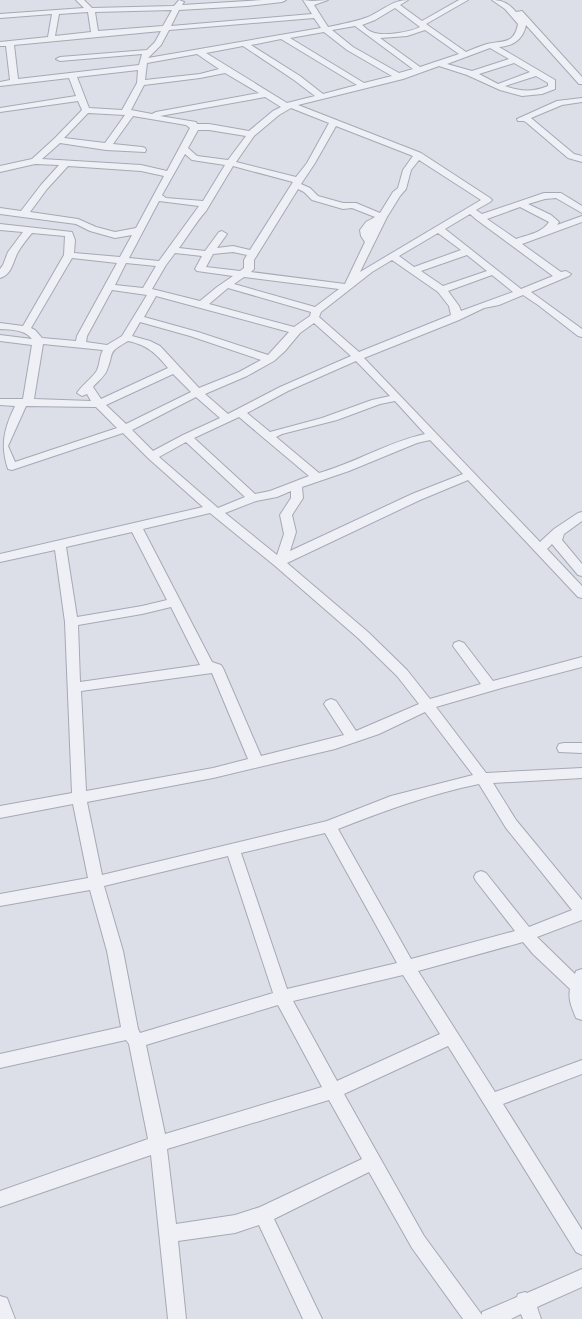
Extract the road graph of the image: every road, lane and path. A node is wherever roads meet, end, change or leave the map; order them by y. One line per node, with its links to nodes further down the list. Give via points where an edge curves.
1 (80, 0): 13 (street)
2 (181, 0): 12 (street)
3 (282, 0): 10 (street)
4 (324, 0): 9 (street)
5 (404, 0): 11 (street)
6 (464, 0): 18 (street)
7 (496, 0): 28 (street, via 508,7 522,24 521,32 515,40)
8 (507, 0): 43 (street)
9 (308, 2): 16 (street)
10 (248, 5): 12 (street); 20 (street)
11 (395, 5): 17 (street); 18 (street)
12 (177, 9): 13 (street); 19 (street)
13 (91, 11): 14 (street); 22 (street)
14 (56, 12): 15 (street); 32 (street)
15 (0, 16)
16 (315, 16): 20 (street); 21 (street)
17 (356, 24): 21 (street); 23 (street)
18 (423, 25): 23 (street, via 413,32); 31 (street)
19 (166, 29): 20 (street); 22 (street); 30 (street, via 158,44)
20 (262, 30): 24 (street); 26 (street)
21 (326, 30): 24 (street); 41 (street, via 349,47)
22 (95, 34): 32 (street)
23 (372, 35): 37 (street)
24 (283, 37): 46 (street)
25 (10, 43): 27 (street); 32 (street); 42 (street)
26 (243, 43): 29 (street); 49 (street)
27 (0, 44)
28 (492, 46): 31 (street); 33 (street)
29 (198, 51): 34 (street); 36 (street)
30 (149, 52): 32 (street, via 94,57); 34 (street)
31 (465, 55): 35 (street)
32 (58, 56): 40 (street); 42 (street)
33 (514, 60): 38 (street); 39 (street)
34 (143, 64): 40 (street); 44 (street)
35 (439, 64): 37 (street); 39 (street)
36 (226, 70): 44 (street); 48 (street)
37 (419, 70): 41 (street)
38 (536, 73): 47 (street); 47 (street, via 552,82 552,87 529,94 509,92)
39 (472, 74): 47 (street)
40 (72, 75): 50 (street)
41 (400, 77): 46 (street)
42 (14, 82): 45 (street)
43 (582, 82)
44 (142, 83): 55 (street, via 137,88)
45 (0, 84)
46 (362, 86): 49 (street)
47 (498, 86)
48 (266, 94): 52 (street); 56 (street)
49 (321, 96): 52 (street)
50 (81, 98): 53 (street); 54 (street)
51 (582, 100): 67 (street, via 560,103 521,118 526,118 571,156)
52 (288, 105): 58 (street); 61 (street)
53 (0, 110)
54 (86, 110): 55 (street); 62 (street)
55 (129, 111): 56 (street); 63 (street)
56 (144, 116): 57 (street)
57 (186, 122): 59 (street); 60 (street)
58 (334, 122): 66 (street); 73 (street, via 311,163)
59 (209, 127): 60 (street); 61 (street)
60 (195, 128): 64 (street)
61 (251, 134): 70 (street)
62 (58, 140): 63 (street); 68 (street)
63 (106, 147): 65 (street)
64 (183, 148): 70 (street, via 195,158); 72 (street)
65 (142, 150)
66 (418, 155): 78 (street, via 487,200); 81 (street, via 408,170 402,190 396,194)
67 (581, 160)
68 (35, 161): 69 (street); 71 (street)
69 (65, 164): 72 (street, via 141,168); 80 (street)
70 (230, 164): 73 (street, via 291,178); 75 (street)
71 (0, 169)
72 (168, 174): 74 (street)
73 (296, 183): 81 (street, via 314,198 343,206 353,205); 92 (street)
74 (159, 199): 75 (street); 87 (street)
75 (204, 204): 95 (street)
76 (520, 204): 77 (street, via 544,196 558,195); 82 (street); 89 (street, via 551,218 554,222)
77 (582, 210)
78 (471, 211): 82 (street); 88 (street)
79 (0, 212): 80 (street)
80 (24, 214): 85 (street, via 78,222)
81 (382, 217): 103 (street)
82 (480, 218): 93 (street)
83 (582, 219): 89 (street)
84 (0, 227): 86 (street)
85 (93, 229): 87 (street, via 114,235); 90 (street)
86 (29, 230): 90 (street); 108 (street)
87 (139, 230): 101 (street)
88 (438, 230): 96 (street); 100 (street)
89 (545, 232): 93 (street)
90 (69, 234): 99 (street, via 72,242)
91 (222, 234): 97 (street)
92 (261, 242): 94 (street); 98 (street)
93 (515, 243): 114 (street, via 563,275)
94 (233, 249): 97 (street); 98 (street)
95 (172, 250): 97 (street); 102 (street)
96 (468, 251): 105 (street); 106 (street)
97 (209, 253): 107 (street, via 200,269)
98 (253, 254): 107 (street, via 249,260 249,269)
99 (69, 256): 101 (street); 120 (street)
100 (389, 258): 104 (street); 105 (street); 111 (street, via 380,272 362,283)
101 (124, 260): 102 (street); 110 (street)
102 (162, 264): 113 (street)
103 (358, 265): 104 (street); 111 (street)
104 (369, 270): 111 (street)
105 (412, 271): 112 (street)
106 (493, 272): 112 (street); 114 (street)
107 (242, 274): 109 (street); 111 (street)
108 (0, 275)
109 (228, 285): 115 (street); 116 (street)
110 (108, 287): 113 (street); 126 (street, via 82,336)
111 (348, 287): 116 (street)
112 (442, 290): 117 (street, via 454,304 457,311)
113 (150, 292): 115 (street); 118 (street)
114 (521, 292): 117 (street); 122 (street, via 542,303)
115 (202, 305): 121 (street)
116 (316, 314): 121 (street); 128 (street)
117 (455, 318): 128 (street)
118 (139, 319): 124 (street); 129 (street)
119 (0, 326): 120 (street)
120 (25, 330): 125 (street, via 35,334)
121 (296, 331): 129 (street)
122 (582, 334)
123 (0, 338): 125 (street)
124 (126, 338): 127 (street); 130 (street, via 154,347 165,356)
125 (38, 342): 126 (street); 135 (street)
126 (81, 344): 127 (street)
127 (109, 348): 131 (street, via 102,371)
128 (358, 357): 133 (street); 138 (street, via 325,370)
129 (270, 359): 132 (street, via 243,374)
130 (174, 369): 132 (street); 137 (street)
131 (87, 386): 136 (street); 137 (street)
132 (197, 393): 139 (street); 140 (street)
133 (398, 398): 141 (street); 143 (street, via 369,403 342,415 278,432)
134 (0, 402): 135 (street)
135 (25, 402): 136 (street); 144 (street)
136 (72, 403): 137 (street)
137 (99, 404): 140 (street)
138 (239, 412): 139 (street); 143 (street)
139 (228, 419): 142 (street)
140 (125, 429): 144 (street, via 12,467); 145 (street)
141 (432, 436): 146 (street); 147 (street, via 414,440 345,469)
142 (186, 437): 145 (street); 149 (street)
143 (269, 438): 147 (street)
144 (1, 446)
145 (152, 456): 150 (street)
146 (470, 475): 155 (street); 157 (street)
147 (317, 477): 148 (street)
148 (296, 485): 149 (street); 157 (street, via 297,498 286,515 289,538)
149 (253, 498): 150 (street)
150 (215, 510): 152 (street); 157 (street)
151 (582, 516): 153 (street)
152 (136, 527): 154 (street); 160 (street)
153 (558, 532): 155 (street); 158 (street, via 556,541)
154 (60, 545): 156 (street); 161 (street)
155 (540, 548): 159 (street)
156 (0, 558)
157 (280, 560): 168 (street, via 402,673)
158 (582, 572)
159 (582, 594)
160 (174, 602): 161 (street); 164 (street, via 208,666)
161 (71, 622): 165 (street)
162 (459, 646): 166 (street)
163 (582, 662): 166 (street)
164 (216, 668): 165 (street); 172 (street)
165 (75, 687): 175 (street)
166 (490, 687): 168 (street)
167 (331, 704): 169 (street)
168 (428, 705): 169 (street); 174 (street)
169 (353, 738): 172 (street)
170 (564, 748): 171 (street)
171 (582, 748)
172 (256, 762): 175 (street, via 213,773)
173 (582, 774): 174 (street)
174 (484, 778): 177 (street, via 391,802); 182 (street, via 511,824)
175 (79, 798): 176 (street); 180 (street)
176 (0, 812)
177 (329, 826): 178 (street); 184 (street)
178 (233, 850): 180 (street); 186 (street)
179 (481, 877): 183 (street)
180 (96, 883): 181 (street); 188 (street, via 115,951)
181 (0, 900)
182 (582, 912): 183 (street)
183 (526, 934): 184 (street); 185 (street, via 538,949)
184 (407, 967): 186 (street); 189 (street)
185 (580, 981): 187 (street, via 576,992 578,1006)
186 (282, 997): 188 (street); 192 (street)
187 (582, 1012)
188 (134, 1037): 190 (street); 194 (street)
189 (450, 1037): 192 (street); 193 (street)
190 (0, 1061)
191 (582, 1067): 193 (street)
192 (333, 1091): 194 (street); 195 (street)
193 (491, 1101): 199 (street)
194 (158, 1144): 196 (street); 198 (street)
195 (373, 1162): 197 (street); 206 (street, via 418,1242)
196 (0, 1199)
197 (263, 1215): 198 (street, via 235,1224); 205 (street)
198 (167, 1234): 204 (street)
199 (582, 1246)
200 (582, 1278): 201 (street)
201 (526, 1302): 207 (street); 208 (street)
202 (0, 1305): 203 (street)
203 (6, 1319)
204 (176, 1319)
205 (313, 1319)
206 (474, 1319)
207 (488, 1319)
208 (532, 1319)

